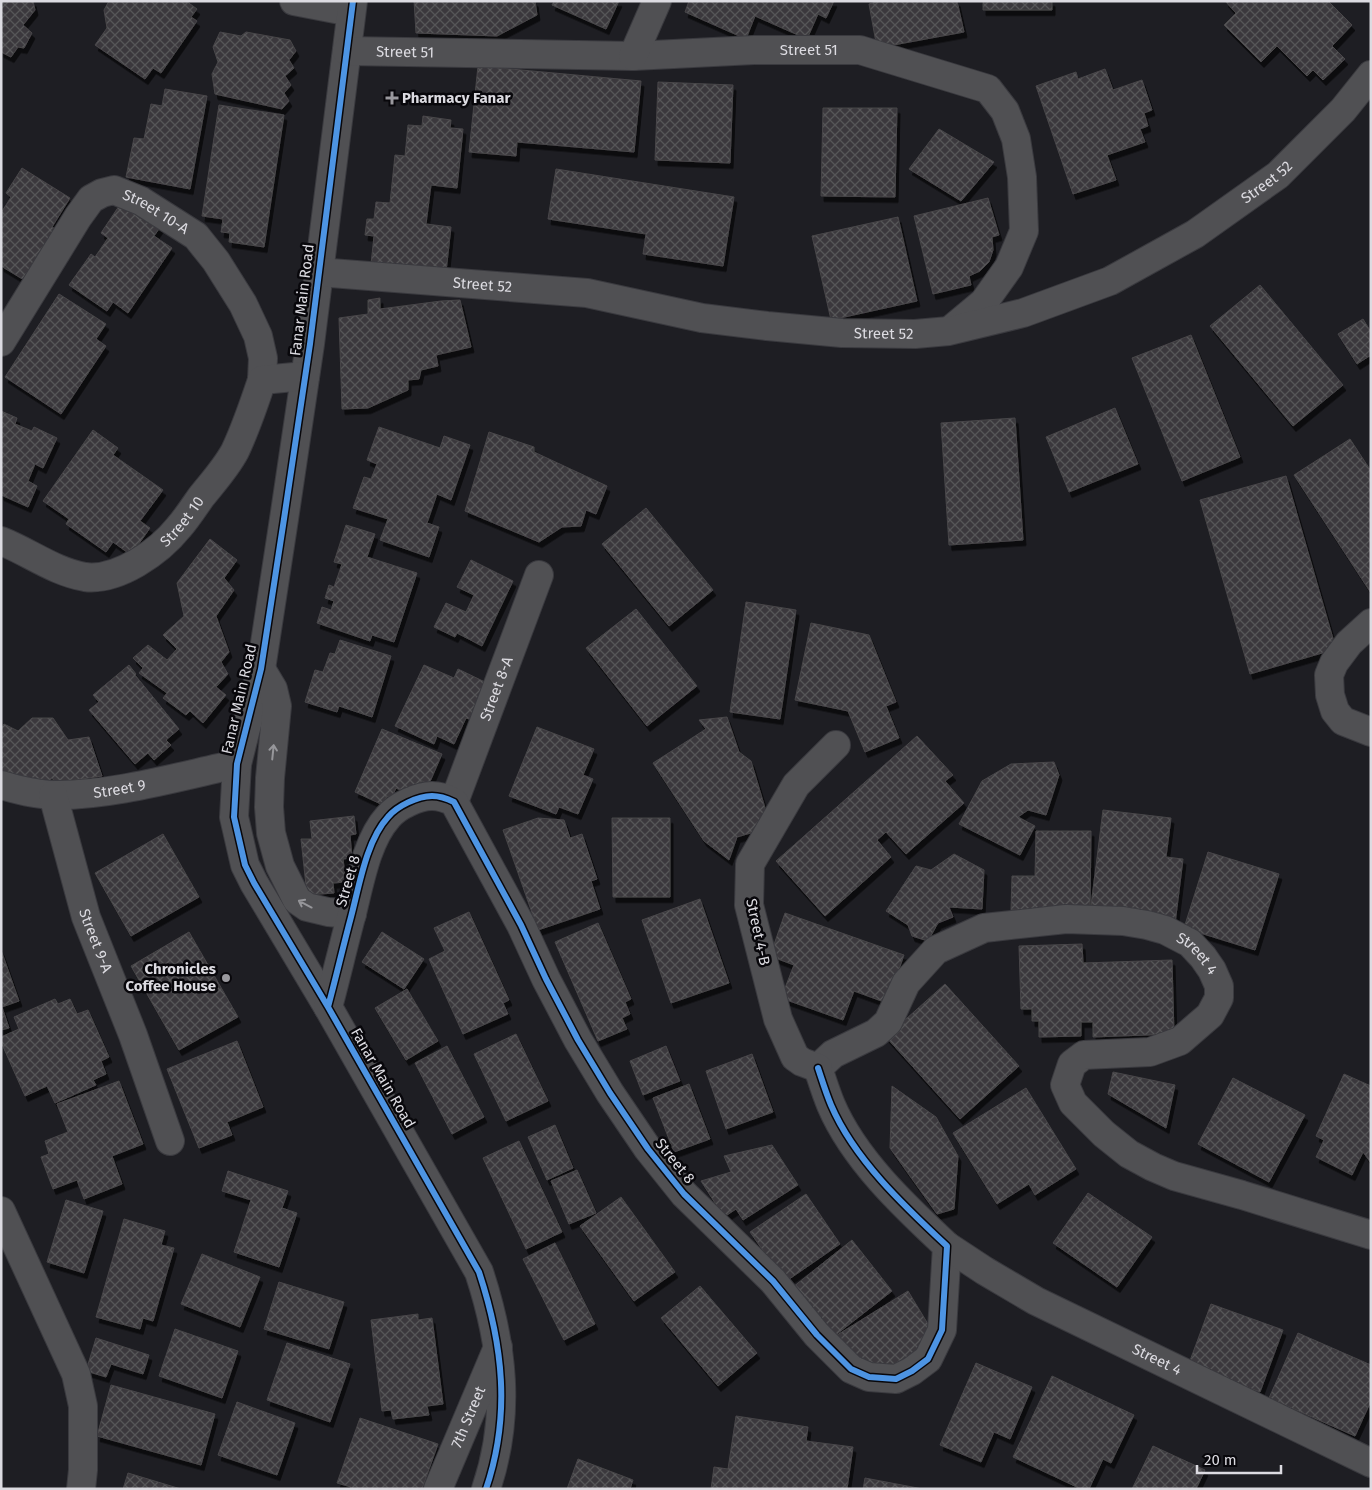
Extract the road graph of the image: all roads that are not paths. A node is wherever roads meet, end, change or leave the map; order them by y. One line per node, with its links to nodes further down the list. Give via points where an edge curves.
1 (294, 1): 3 (street)
2 (657, 1): 5 (street)
3 (352, 7): 4 (street, Fanar Main Road)
4 (347, 51): 5 (street, Street 51); 7 (street, Fanar Main Road)
5 (633, 56): 8 (street, Street 51, via 754,50 860,50 988,89 1005,111 1016,140 1022,176 1024,231 1009,267 984,302)
6 (1371, 75): 8 (street, Street 52, via 1343,110 1278,175 1195,234 1110,281 1023,313)
7 (318, 272): 8 (street, Street 52, via 587,293 702,318 767,326 842,333); 10 (street, Fanar Main Road)
8 (949, 331)
9 (1, 342): 11 (street, Street 10-A, via 78,217 91,200 114,190 141,201 196,236 216,261 243,304 258,336 263,358)
10 (305, 376): 11 (street); 15 (street, Fanar Main Road)
11 (262, 380): 12 (street, Street 10, via 241,437 219,475 178,529 142,560 118,572 86,577 51,566)
12 (1, 541)
13 (539, 575): 21 (street, Street 8-A)
14 (1371, 623): 16 (street, via 1350,643 1329,675 1330,695 1343,721)
15 (261, 669): 18 (street, Fanar Main Road); 22 (street, one-way to 15, via 308,908 297,900 280,866 268,807 277,706 273,689)
16 (1371, 732)
17 (836, 745): 24 (street, Street 4-B, via 796,785 750,864 749,905 778,1018 795,1057)
18 (238, 764): 20 (street, Street 9, via 107,792); 23 (street, Fanar Main Road, via 234,817 245,865)
19 (1, 785): 20 (street, Street 9)
20 (53, 795): 25 (street, Street 9-A, via 86,917)
21 (454, 802): 22 (street, Street 8, via 432,796 402,806 388,817 378,832 359,881); 28 (street, Street 8, via 578,1040 648,1149 684,1194 774,1282 817,1335 851,1369 869,1377 896,1379 928,1359 942,1330)
22 (352, 914): 23 (street, Street 8)
23 (328, 1007): 29 (street, Fanar Main Road, via 479,1272 491,1308)
24 (818, 1068): 27 (street, Street 4, via 833,1054 876,1033 888,1022 906,983 936,950 984,928 1066,919 1122,921 1165,930 1190,943 1212,970 1219,998 1210,1015 1180,1041 1150,1052 1084,1055 1072,1064 1065,1085 1073,1103 1104,1134 1129,1154 1153,1167); 28 (street, via 831,1105 850,1141 909,1210)
25 (170, 1140)
26 (1, 1211): 31 (street, via 76,1374 83,1406)
27 (1371, 1236)
28 (947, 1246): 30 (street, Street 4, via 1036,1301)
29 (498, 1346): 32 (street, 7th Street); 33 (street, Fanar Main Road, via 502,1385 501,1426)
30 (1371, 1463)
31 (81, 1489)
32 (438, 1489)
33 (486, 1489)

